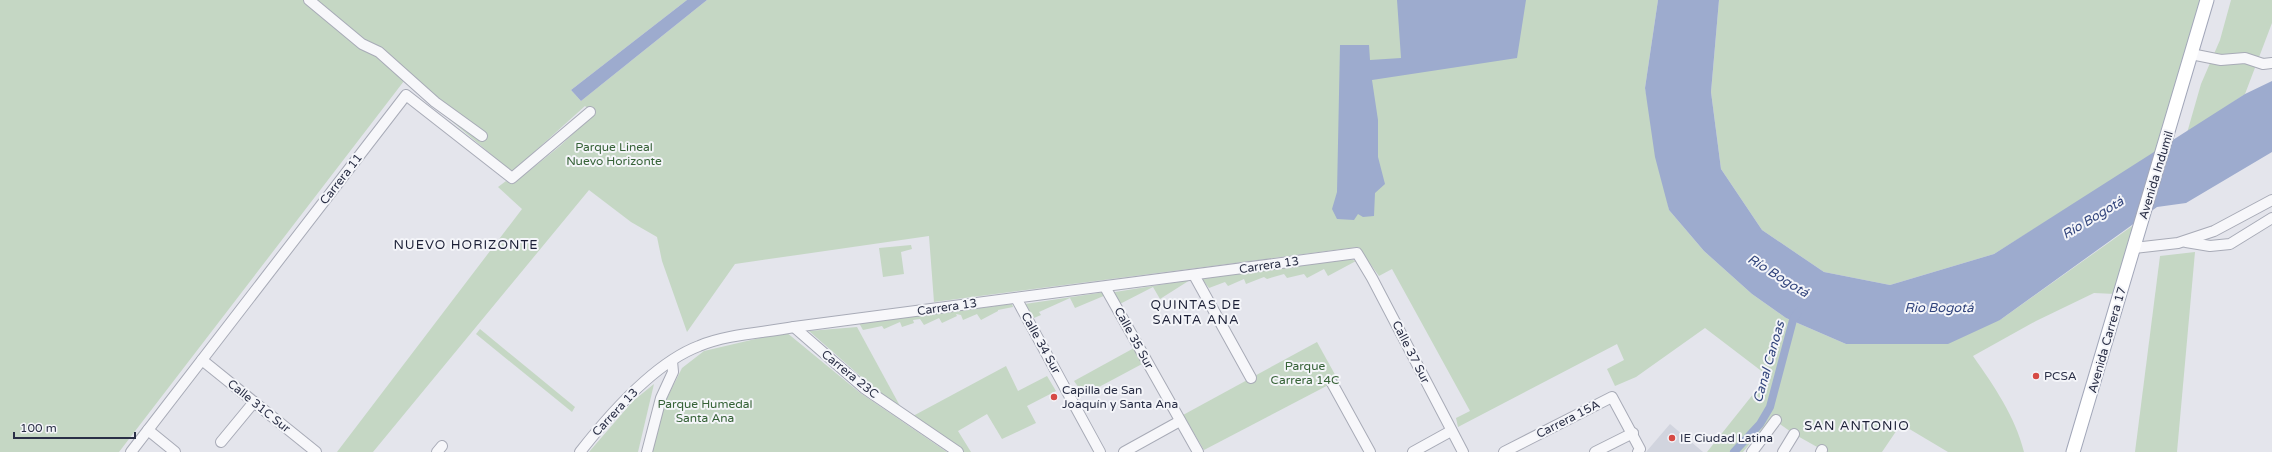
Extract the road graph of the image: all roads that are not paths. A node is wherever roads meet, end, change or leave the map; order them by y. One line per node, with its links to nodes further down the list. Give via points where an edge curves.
1 (309, 0): 6 (street, via 362,44 379,52 435,102)
2 (2207, 0): 3 (main road, Avenida Indumil)
3 (2191, 54): 4 (street, via 2221,60 2245,58 2263,64); 9 (main road, Avenida Indumil)
4 (2272, 63)
5 (590, 112): 17 (street, Carrera 11, via 512,178 406,95)
6 (482, 136)
7 (2272, 200): 10 (street, via 2214,231)
8 (2272, 218): 10 (street, via 2230,244 2210,246 2194,242)
9 (2139, 228): 11 (main road, Avenida Carrera 17)
10 (2178, 243): 11 (street)
11 (2134, 248): 48 (main road, Avenida Carrera 17)
12 (1357, 253): 13 (street, Carrera 13); 27 (street, Calle 37 Sur)
13 (1194, 275): 14 (street, Carrera 13); 20 (street)
14 (1105, 287): 15 (street, Carrera 13); 24 (street, Calle 35 Sur)
15 (1016, 298): 16 (street, Carrera 13); 38 (street, Calle 34 Sur)
16 (794, 327): 18 (street, Carrera 13, via 714,341 698,346); 37 (street, Carrera 23C, via 864,388)
17 (202, 360): 23 (street, Calle 31C Sur); 26 (street, Carrera 11)
18 (672, 361): 19 (street, Carrera 13); 22 (street, via 673,372)
19 (653, 376): 22 (street); 35 (street, Carrera 13, via 629,394)
20 (1251, 378)
21 (1332, 383): 41 (street)
22 (666, 385): 36 (street)
23 (254, 402): 30 (street); 34 (street, Calle 31C Sur)
24 (1180, 420): 39 (street); 40 (street, Calle 35 Sur)
25 (1776, 420): 46 (street)
26 (148, 430): 32 (street, Carrera 11); 33 (street)
27 (1451, 431): 42 (street); 43 (street, Calle 37 Sur)
28 (1632, 433): 31 (street); 44 (street, Carrera 15A, via 1612,397); 45 (street)
29 (1794, 434): 47 (street)
30 (221, 442)
31 (1639, 451)
32 (131, 452)
33 (175, 452)
34 (316, 452)
35 (580, 452)
36 (647, 452)
37 (958, 452)
38 (1100, 452)
39 (1124, 452)
40 (1198, 452)
41 (1370, 452)
42 (1413, 452)
43 (1463, 452)
44 (1504, 452)
45 (1595, 452)
46 (1752, 452)
47 (1783, 452)
48 (2073, 452)

